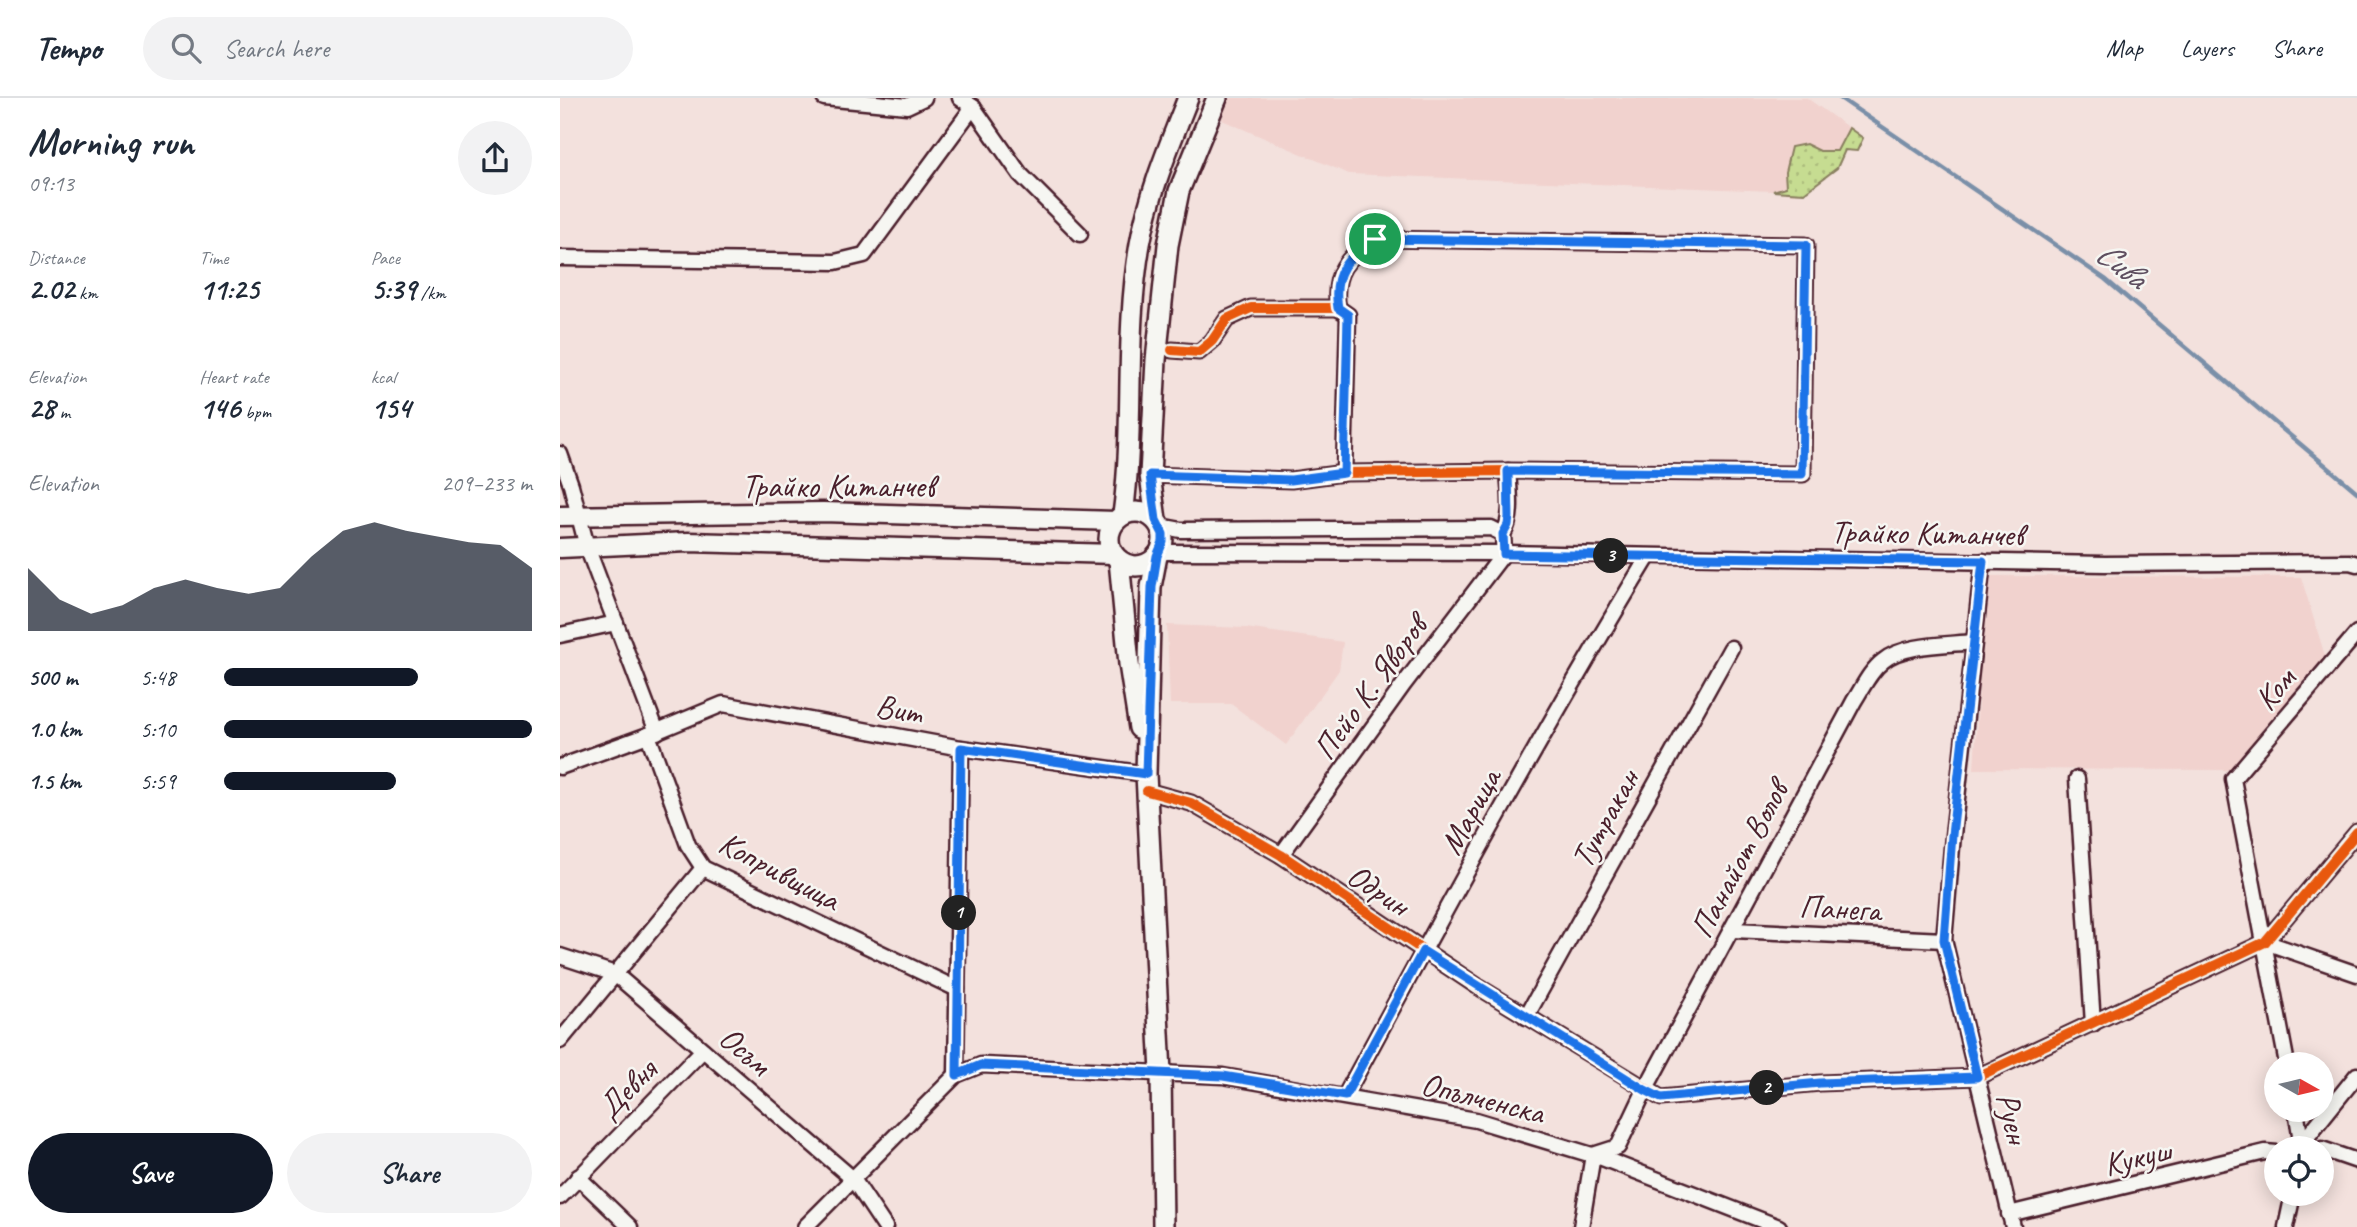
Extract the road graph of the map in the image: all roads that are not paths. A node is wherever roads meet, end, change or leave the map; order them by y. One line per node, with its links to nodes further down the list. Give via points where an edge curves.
1 (824, 98): 2 (street, via 907,106)
2 (924, 98)
3 (1188, 98): 16 (main road, via 1147,207 1139,247 1128,481)
4 (1217, 98): 13 (main road, via 1179,191 1168,246)
5 (966, 102): 6 (street, via 1020,174); 7 (street, via 864,255 835,262)
6 (1080, 234)
7 (560, 258)
8 (1338, 308): 9 (street, via 1251,308 1227,318 1199,352); 11 (street, via 1335,292 1343,266 1375,239 1806,245 1802,474); 12 (street, via 1348,315)
9 (1172, 350)
10 (560, 454): 15 (street, Копривщица)
11 (1508, 471): 12 (street); 18 (street, via 1509,517)
12 (1344, 473): 13 (street, via 1291,480)
13 (1150, 475): 17 (main road)
14 (560, 516): 15 (street, Трайко Китанчев)
15 (579, 516): 16 (street, Трайко Китанчев, via 823,512); 19 (street, Копривщица)
16 (1120, 518): 17 (main road, via 1140,512); 23 (main road, via 1109,537)
17 (1158, 523): 18 (street, via 1181,530 1491,528); 21 (main road, via 1163,542)
18 (1503, 534): 22 (street)
19 (587, 547): 20 (street, Трайко Китанчев); 23 (street, Трайко Китанчев, via 688,541); 27 (street, Копривщица)
20 (560, 548)
21 (1159, 554): 22 (street, Трайко Китанчев); 23 (main road, via 1151,562 1135,566); 36 (main road, via 1152,587)
22 (1504, 554): 24 (street, Трайко Китанчев); 38 (street, Пейо К. Яворов)
23 (1117, 557): 36 (main road)
24 (1648, 557): 25 (street, Трайко Китанчев); 43 (street, Марица)
25 (1983, 561): 26 (street, Трайко Китанчев); 30 (street, Руен)
26 (2353, 563)
27 (616, 623): 29 (street); 32 (street, Копривщица)
28 (2357, 633): 42 (street, Ком, via 2233,779)
29 (560, 635)
30 (1973, 642): 40 (street, Панайот Волов, via 1917,648 1885,659 1874,670); 41 (street, Руен)
31 (1731, 648): 48 (street, Тутракан)
32 (652, 734): 33 (street, Вит, via 723,704); 34 (street, Вит); 39 (street, Копривщица, via 688,845)
33 (961, 748): 36 (street, Вит); 47 (street)
34 (560, 767)
35 (2077, 779): 49 (street)
36 (1147, 783): 38 (street, Одрин); 53 (main road)
37 (2357, 832): 42 (street)
38 (1282, 855): 43 (street, Одрин)
39 (703, 868): 45 (street); 47 (street, Копривщица)
40 (1733, 930): 41 (street, Панега); 57 (street, Панайот Волов)
41 (1944, 940): 56 (street, Руен)
42 (2265, 942): 46 (street); 49 (street); 52 (street)
43 (1423, 951): 48 (street, Одрин); 58 (street, Марица)
44 (560, 956): 45 (street, Осъм)
45 (619, 969): 50 (street); 51 (street, Осъм)
46 (2357, 974)
47 (957, 989): 54 (street)
48 (1526, 1017): 57 (street, Одрин)
49 (2092, 1024): 56 (street)
50 (560, 1041)
51 (703, 1049): 64 (street, Девня); 65 (street, Осъм)
52 (2285, 1052)
53 (1161, 1073): 54 (street, Опълченска, via 981,1065); 58 (street, Опълченска, via 1223,1076); 73 (main road)
54 (957, 1075): 65 (street)
55 (2357, 1075): 59 (street)
56 (1977, 1077): 57 (street, via 1820,1083 1661,1098); 68 (street, Руен)
57 (1645, 1090): 62 (street, Панайот Волов, via 1618,1147)
58 (1345, 1096): 62 (street, Опълченска, via 1476,1120)
59 (2308, 1136)
60 (2264, 1152): 68 (street, Кукуш)
61 (2334, 1153): 63 (street)
62 (1593, 1155): 74 (street); 75 (street, Опълченска)
63 (2357, 1161)
64 (578, 1177): 66 (street, Девня); 70 (street)
65 (853, 1180): 71 (street); 72 (street, Осъм)
66 (560, 1197)
67 (2292, 1206): 69 (street)
68 (2011, 1221)
69 (2290, 1226)
70 (630, 1227)
71 (805, 1227)
72 (885, 1227)
73 (1163, 1227)
74 (1581, 1227)
75 (1779, 1227)

